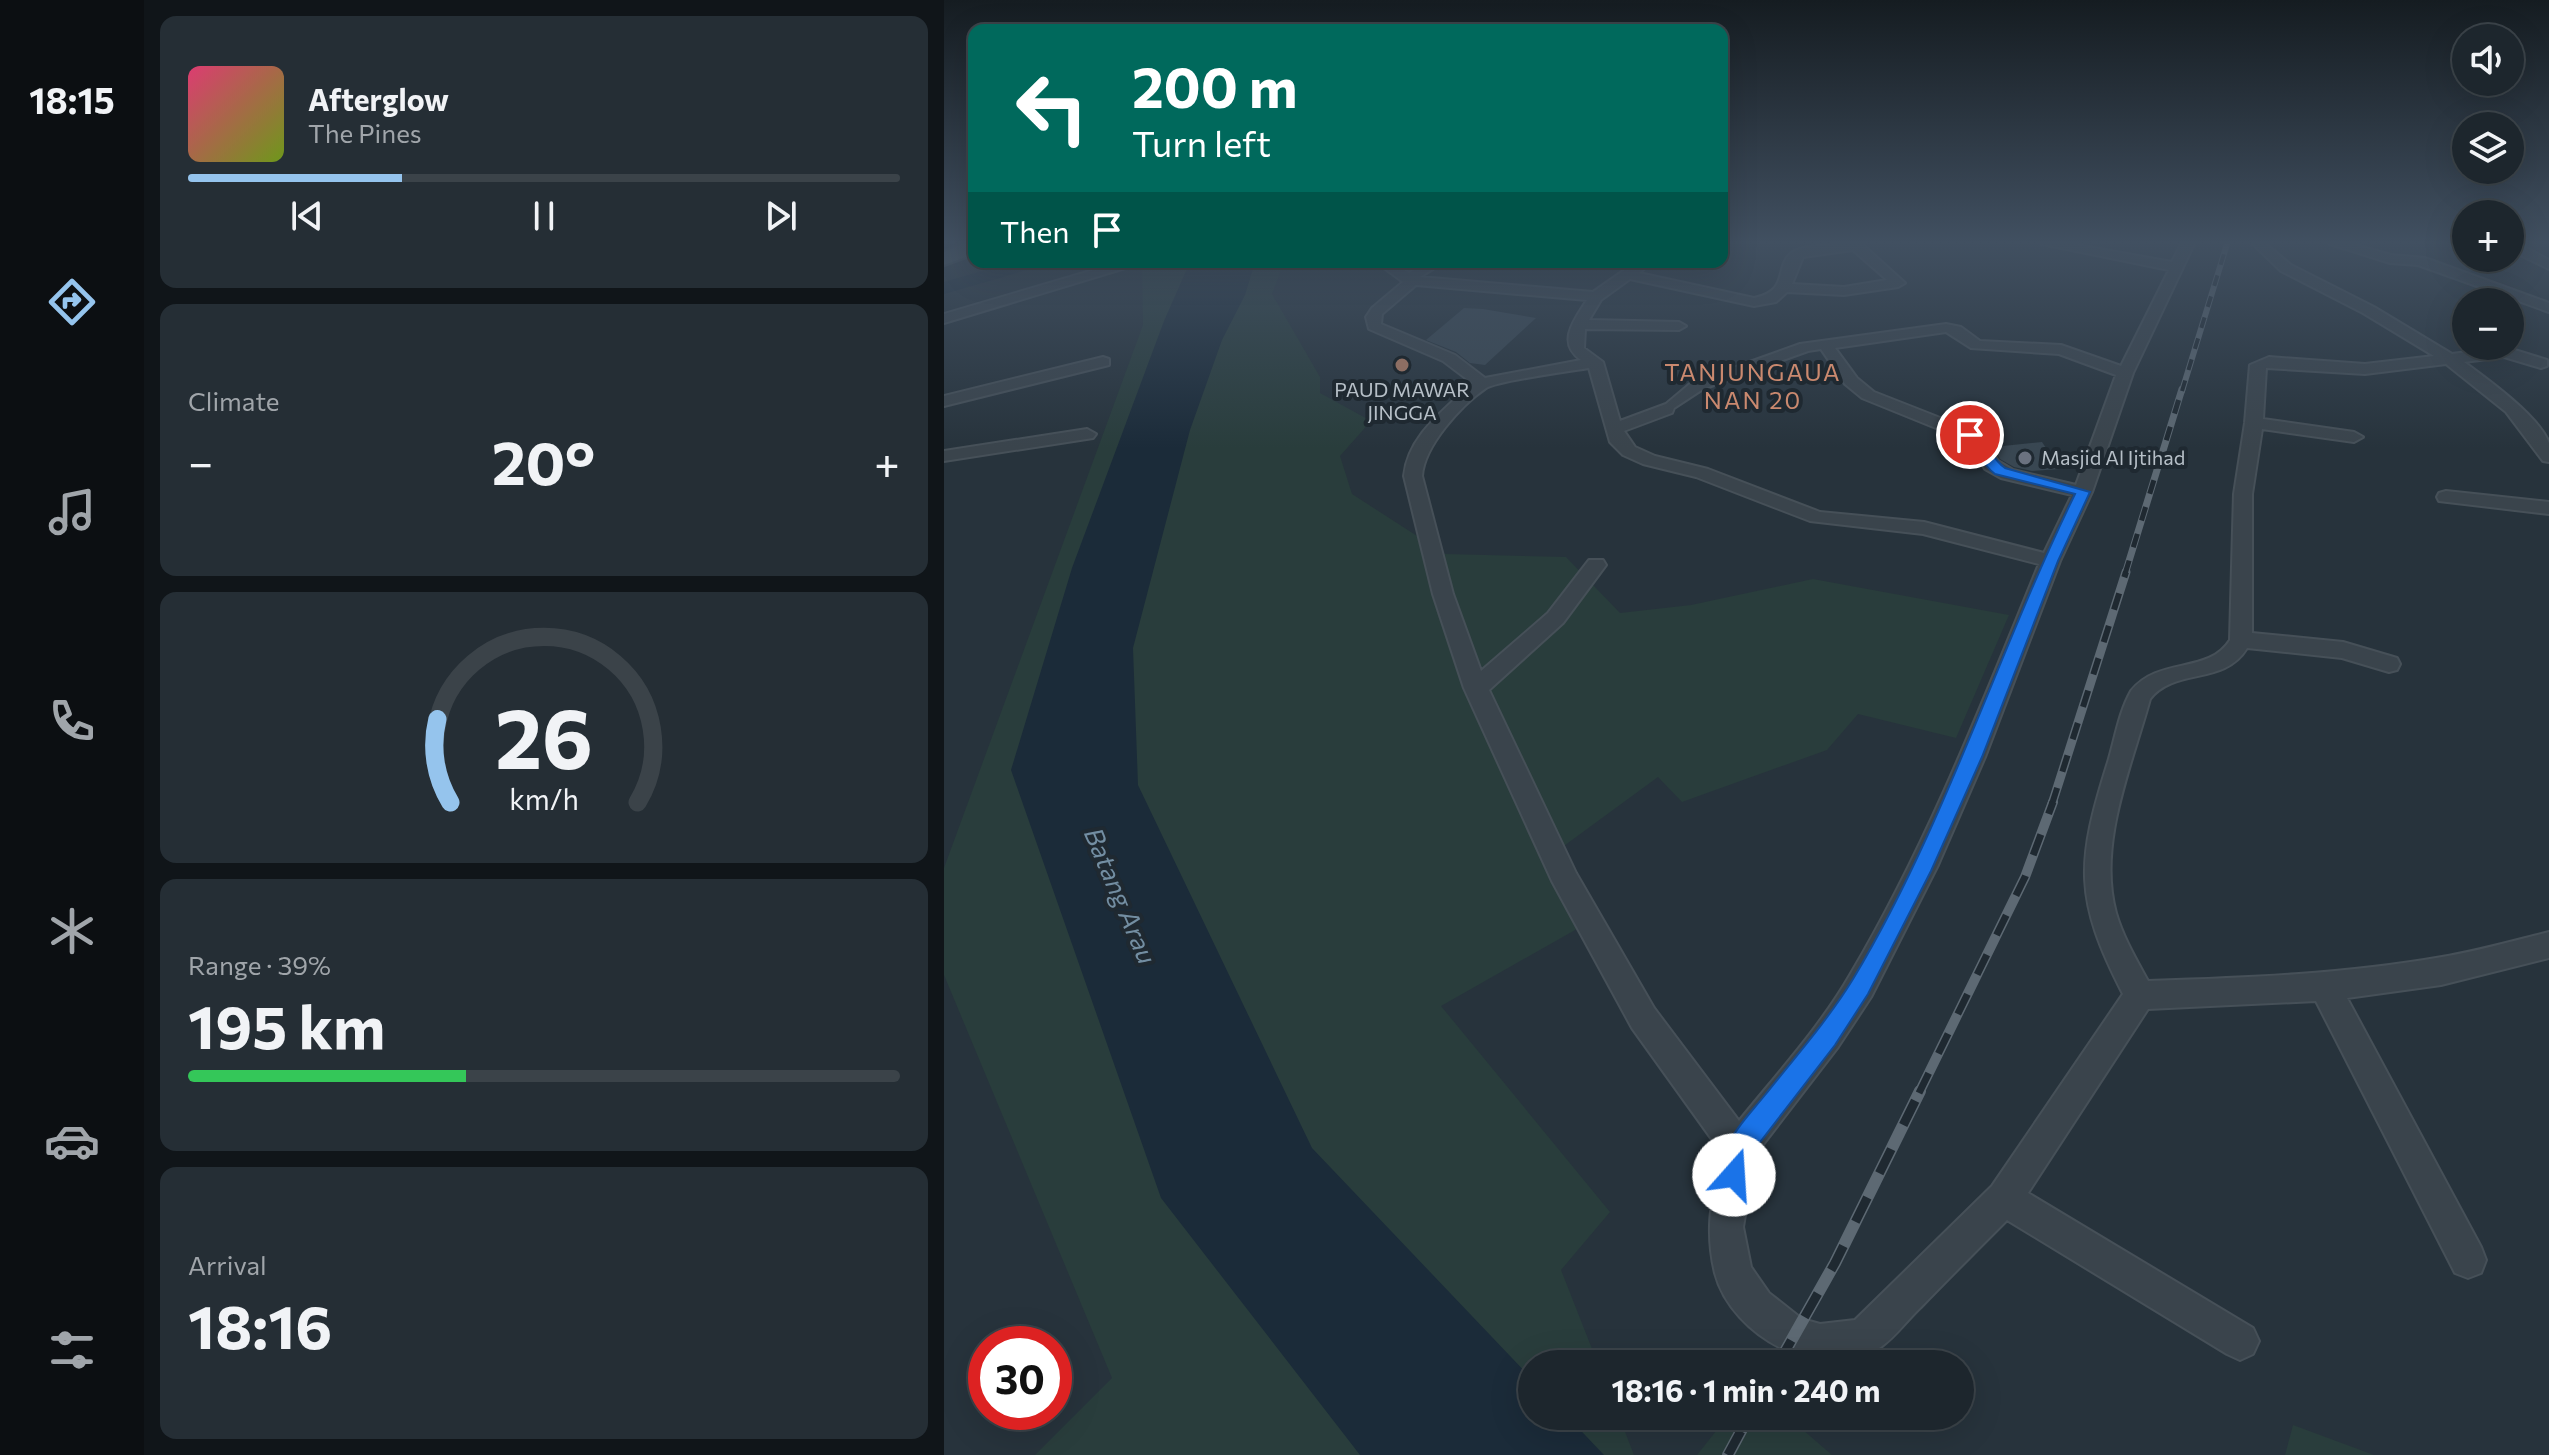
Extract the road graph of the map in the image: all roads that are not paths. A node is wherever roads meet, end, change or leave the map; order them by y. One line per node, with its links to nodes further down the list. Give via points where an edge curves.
1 (967, 312): 6 (street)
2 (1377, 312): 15 (street, via 1374,326 1449,358)
3 (1587, 312): 7 (street)
4 (2154, 312): 14 (street)
5 (2372, 312): 10 (street)
6 (944, 319)
7 (1579, 324): 8 (street); 12 (street, via 1576,347)
8 (1679, 326)
9 (1824, 343): 14 (street, via 1949,328 1976,345 2061,350); 18 (street, via 1707,382 1670,406); 23 (street, via 1868,395 1975,438 1991,465 2007,474)
10 (2447, 360): 13 (street, via 2505,352); 17 (street, via 2365,369 2261,363); 22 (street, via 2494,392)
11 (1103, 362): 16 (street)
12 (1595, 362): 15 (street); 18 (street)
13 (2541, 363)
14 (2125, 373): 23 (street)
15 (1482, 383): 30 (street, via 1421,444 1413,476 1443,594)
16 (944, 401)
17 (2254, 423): 20 (street); 28 (street, via 2243,494)
18 (1614, 429): 26 (street, via 1619,442 1638,456 1702,473 1817,517 1924,528)
19 (1087, 434): 21 (street)
20 (2354, 437)
21 (944, 456)
22 (2549, 457)
23 (2083, 492): 26 (street)
24 (2446, 497): 25 (street)
25 (2549, 508)
26 (2050, 561): 34 (street, via 1967,770 1860,987)
27 (1596, 565): 30 (street, via 1549,627)
28 (2241, 640): 29 (street, via 2343,650); 33 (street, via 2225,662 2150,683 2135,711 2097,877 2106,925)
29 (2389, 664)
30 (1476, 688): 34 (street, via 1566,881 1636,1006)
31 (2549, 945): 32 (street, via 2442,970)
32 (2325, 987): 33 (street); 36 (street)
33 (2140, 995): 35 (street)
34 (1739, 1148): 35 (street, via 1725,1227 1734,1275 1770,1320 1807,1340 1837,1342 1868,1333)
35 (2004, 1198): 37 (street)
36 (2468, 1260)
37 (2240, 1341)

